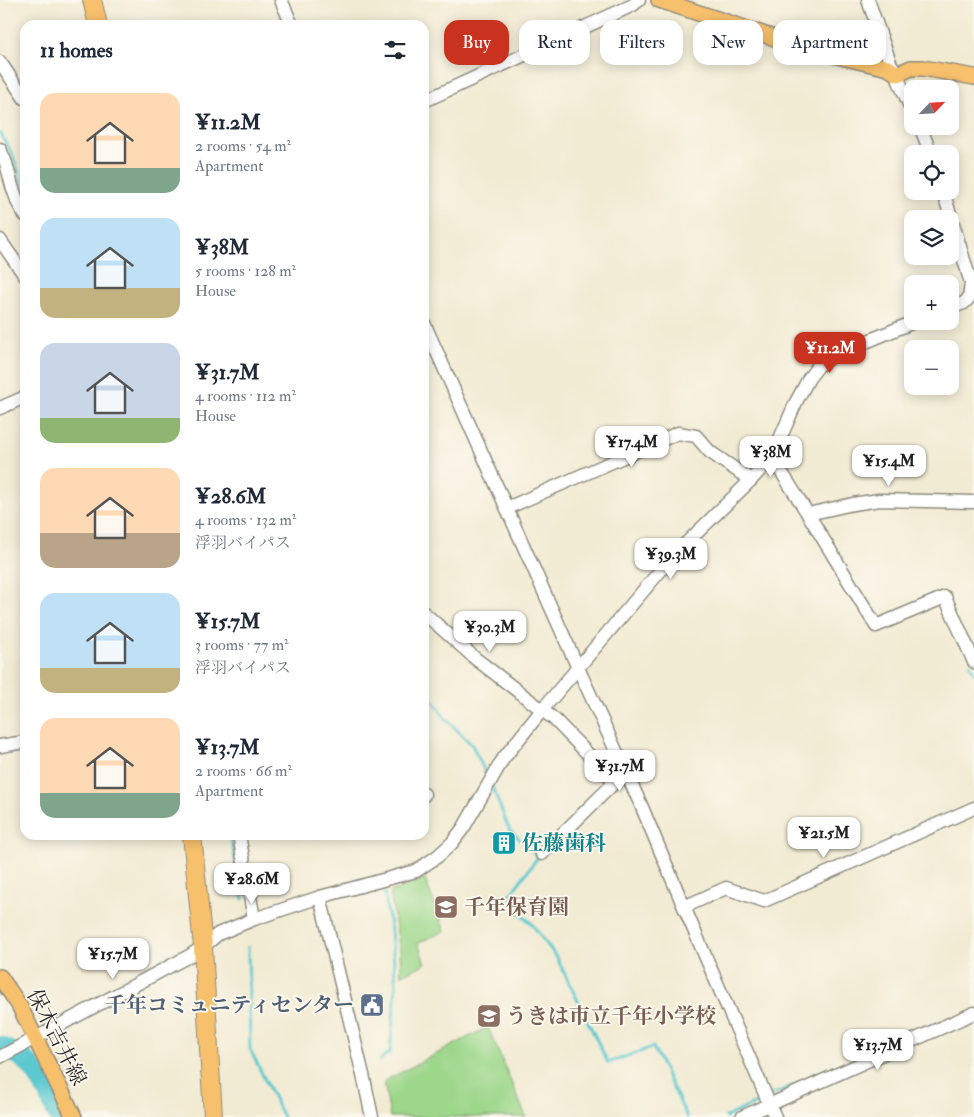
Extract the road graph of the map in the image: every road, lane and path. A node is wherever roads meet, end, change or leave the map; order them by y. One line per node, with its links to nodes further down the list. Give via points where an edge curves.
1 (92, 0): 6 (highway)
2 (281, 0): 7 (street)
3 (639, 0): 13 (street, via 633,6)
4 (659, 0): 9 (main road, via 808,49 888,68)
5 (868, 0): 9 (street, via 891,65)
6 (97, 20)
7 (290, 20)
8 (0, 62): 11 (street)
9 (898, 74): 10 (main road, via 911,68 923,68); 12 (street)
10 (974, 77)
11 (20, 92)
12 (904, 94)
13 (429, 99)
14 (0, 149): 15 (street)
15 (3, 165): 17 (street)
16 (946, 200): 20 (street, via 971,283)
17 (20, 206)
18 (0, 240): 19 (street)
19 (20, 269)
20 (972, 299): 21 (street)
21 (959, 304)
22 (904, 326): 26 (street, via 819,364 796,402)
23 (429, 334): 29 (street)
24 (20, 399): 25 (street)
25 (0, 408)
26 (772, 457): 27 (street); 30 (street)
27 (751, 480): 29 (street, via 710,452 696,436 678,433); 33 (street, via 672,557)
28 (974, 502): 30 (street, via 879,500)
29 (507, 508): 33 (street)
30 (808, 514): 32 (street, via 876,626 945,597)
31 (429, 618): 34 (street, via 476,660)
32 (974, 662)
33 (578, 668): 34 (street); 42 (street)
34 (542, 710): 40 (street, via 616,782); 41 (street, via 503,759 452,843 429,863 408,873)
35 (20, 743): 36 (street)
36 (0, 746)
37 (974, 808): 42 (street, via 764,901 726,888)
38 (192, 840): 44 (highway)
39 (240, 840): 43 (street)
40 (542, 854)
41 (320, 897): 43 (street); 52 (street)
42 (684, 907): 49 (street)
43 (254, 920): 44 (street, via 218,934)
44 (203, 947): 47 (street); 51 (highway)
45 (0, 977): 47 (main road, 保木吉井線, via 20,1005)
46 (974, 1013): 49 (street)
47 (36, 1037): 48 (street); 50 (main road, 保木吉井線)
48 (0, 1057)
49 (773, 1111): 53 (street)
50 (74, 1117)
51 (213, 1117)
52 (372, 1117)
53 (742, 1117)

